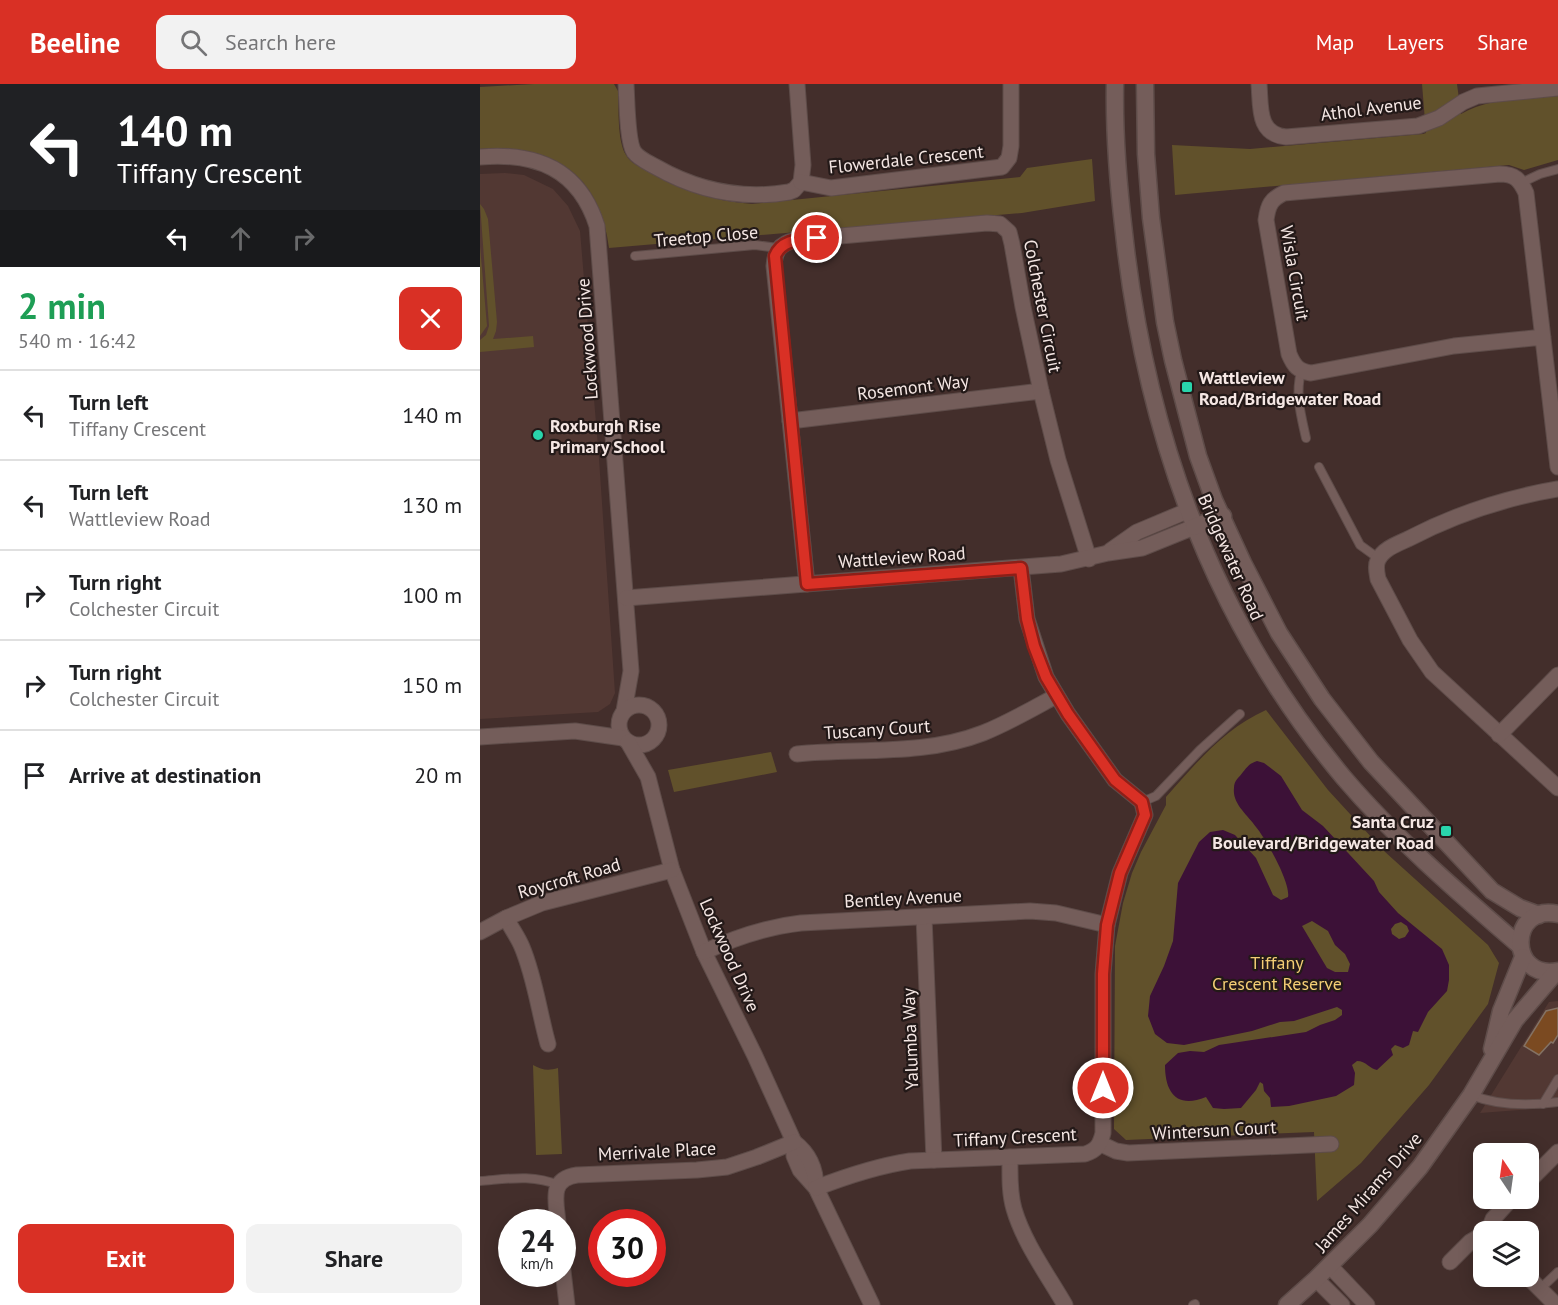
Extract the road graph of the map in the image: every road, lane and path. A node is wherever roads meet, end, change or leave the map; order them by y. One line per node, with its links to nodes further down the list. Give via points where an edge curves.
1 (626, 84): 10 (street, via 633,151 668,174 706,189 744,195 789,192)
2 (797, 84): 10 (street)
3 (1011, 84): 10 (street, Flowerdale Crescent, via 1011,146 1002,167 826,188)
4 (1115, 84): 23 (street, Bridgewater Road, via 1118,188 1129,281 1161,435)
5 (1145, 84): 22 (street, Bridgewater Road, via 1148,185 1158,272 1189,427)
6 (1259, 84): 7 (street, Athol Avenue, via 1266,127 1276,136 1286,137 1418,126 1477,96)
7 (1558, 88)
8 (480, 157): 31 (street, Lockwood Drive, via 517,156 554,169 578,189 594,216 599,234)
9 (1558, 169): 11 (lane)
10 (801, 182)
11 (1521, 183): 14 (street, via 1526,193); 15 (street, Wisla Circuit, via 1511,174 1500,174 1284,193 1274,198 1267,208 1266,220 1289,354)
12 (778, 248): 13 (lane, Treetop Close, via 755,245); 16 (street, Colchester Circuit, via 795,240 1000,224 1009,232 1012,244); 17 (street, via 774,266)
13 (635, 256)
14 (1543, 337): 15 (street, via 1454,346); 19 (street)
15 (1300, 372): 18 (lane, via 1298,405)
16 (1041, 391): 17 (street, Rosemont Way); 28 (street, Colchester Circuit)
17 (790, 421): 30 (street)
18 (1306, 438)
19 (1558, 466)
20 (1320, 467): 27 (lane, via 1360,545)
21 (1558, 489): 27 (street, via 1466,512)
22 (1214, 500): 23 (street, Wattleview Road); 24 (street, Bridgewater Road)
23 (1187, 511): 25 (street, Bridgewater Road); 26 (street, Wattleview Road, via 1137,532)
24 (1223, 516): 25 (street, Wattleview Road); 48 (street, Bridgewater Road, via 1279,633 1322,699 1371,762 1492,891 1520,908)
25 (1194, 527): 26 (street, Wattleview Road, via 1142,549); 54 (street, Bridgewater Road, via 1250,645 1344,777 1396,835)
26 (1107, 553): 28 (street, Wattleview Road)
27 (1378, 558): 39 (street, via 1378,579 1421,658)
28 (1089, 559): 29 (street, Wattleview Road)
29 (1021, 568): 30 (street, Wattleview Road); 34 (street, via 1029,628)
30 (807, 584): 31 (street, Wattleview Road)
31 (626, 598): 32 (street, Lockwood Drive)
32 (631, 670): 35 (street, Lockwood Drive); 36 (street, Lockwood Drive)
33 (1558, 675): 39 (street)
34 (1056, 696): 43 (street, Tuscany Court, via 982,734 950,742 914,749); 46 (street, via 1115,780)
35 (645, 705): 36 (street, via 634,705); 42 (street, via 655,712 660,724)
36 (622, 714): 38 (street); 41 (street, via 618,727)
37 (1240, 714): 46 (lane, via 1156,796)
38 (575, 731): 40 (street); 41 (street)
39 (1499, 735): 45 (street)
40 (481, 737)
41 (625, 740): 42 (street, via 640,745); 44 (street, Lockwood Drive)
42 (651, 741): 44 (street, Lockwood Drive)
43 (797, 754)
44 (648, 777): 47 (street, Lockwood Drive)
45 (1558, 788)
46 (1142, 802): 51 (street, Tiffany Crescent, via 1145,815 1120,873)
47 (672, 870): 50 (street, Roycroft Road, via 542,903); 53 (street, Lockwood Drive)
48 (1550, 912): 54 (street, James Mirams Drive, via 1530,920 1524,927)
49 (924, 917): 51 (street, Bentley Avenue, via 1030,911); 53 (street, Bentley Avenue, via 775,926); 67 (street, Yalumba Way)
50 (506, 918): 52 (street, Roycroft Road); 56 (street, via 522,946)
51 (1107, 925): 63 (street, Tiffany Crescent)
52 (480, 932)
53 (704, 952): 62 (street, Lockwood Drive)
54 (1521, 952): 55 (street, Bridgewater Road, via 1537,970); 57 (street, James Mirams Drive)
55 (1557, 971): 57 (street, James Mirams Drive, via 1515,1020)
56 (548, 1044)
57 (1487, 1067): 59 (street, James Mirams Drive)
58 (1558, 1078): 61 (lane)
59 (1471, 1095): 61 (lane, via 1500,1103); 77 (street, James Mirams Drive, via 1420,1167)
60 (1558, 1102): 61 (lane)
61 (1543, 1104)
62 (794, 1142): 70 (street, Merrivale Place, via 727,1167 577,1175); 71 (street, Lockwood Drive, via 812,1163)
63 (1101, 1143): 64 (street, Wintersun Court, via 1128,1153); 66 (street, Tiffany Crescent, via 1085,1154)
64 (1331, 1144)
65 (1558, 1152): 68 (street)
66 (1010, 1157): 67 (street, Tiffany Crescent); 85 (street, via 1010,1182 1023,1233)
67 (934, 1160): 71 (street, Tiffany Crescent, via 885,1165)
68 (1539, 1171)
69 (480, 1181): 70 (lane, via 530,1177)
70 (558, 1185): 72 (street)
71 (816, 1188): 84 (street, Lockwood Drive)
72 (557, 1209)
73 (1502, 1209): 74 (street)
74 (1492, 1221)
75 (1473, 1240): 76 (street)
76 (1450, 1262)
77 (1330, 1266): 79 (street, James Mirams Drive); 88 (street)
78 (1558, 1272): 82 (lane)
79 (1316, 1279): 86 (street, James Mirams Drive); 87 (street)
80 (565, 1287): 83 (street)
81 (1537, 1287): 82 (street)
82 (1540, 1290): 89 (street)
83 (567, 1305)
84 (872, 1305)
85 (1065, 1305)
86 (1287, 1305)
87 (1342, 1305)
88 (1367, 1305)
89 (1556, 1305)

